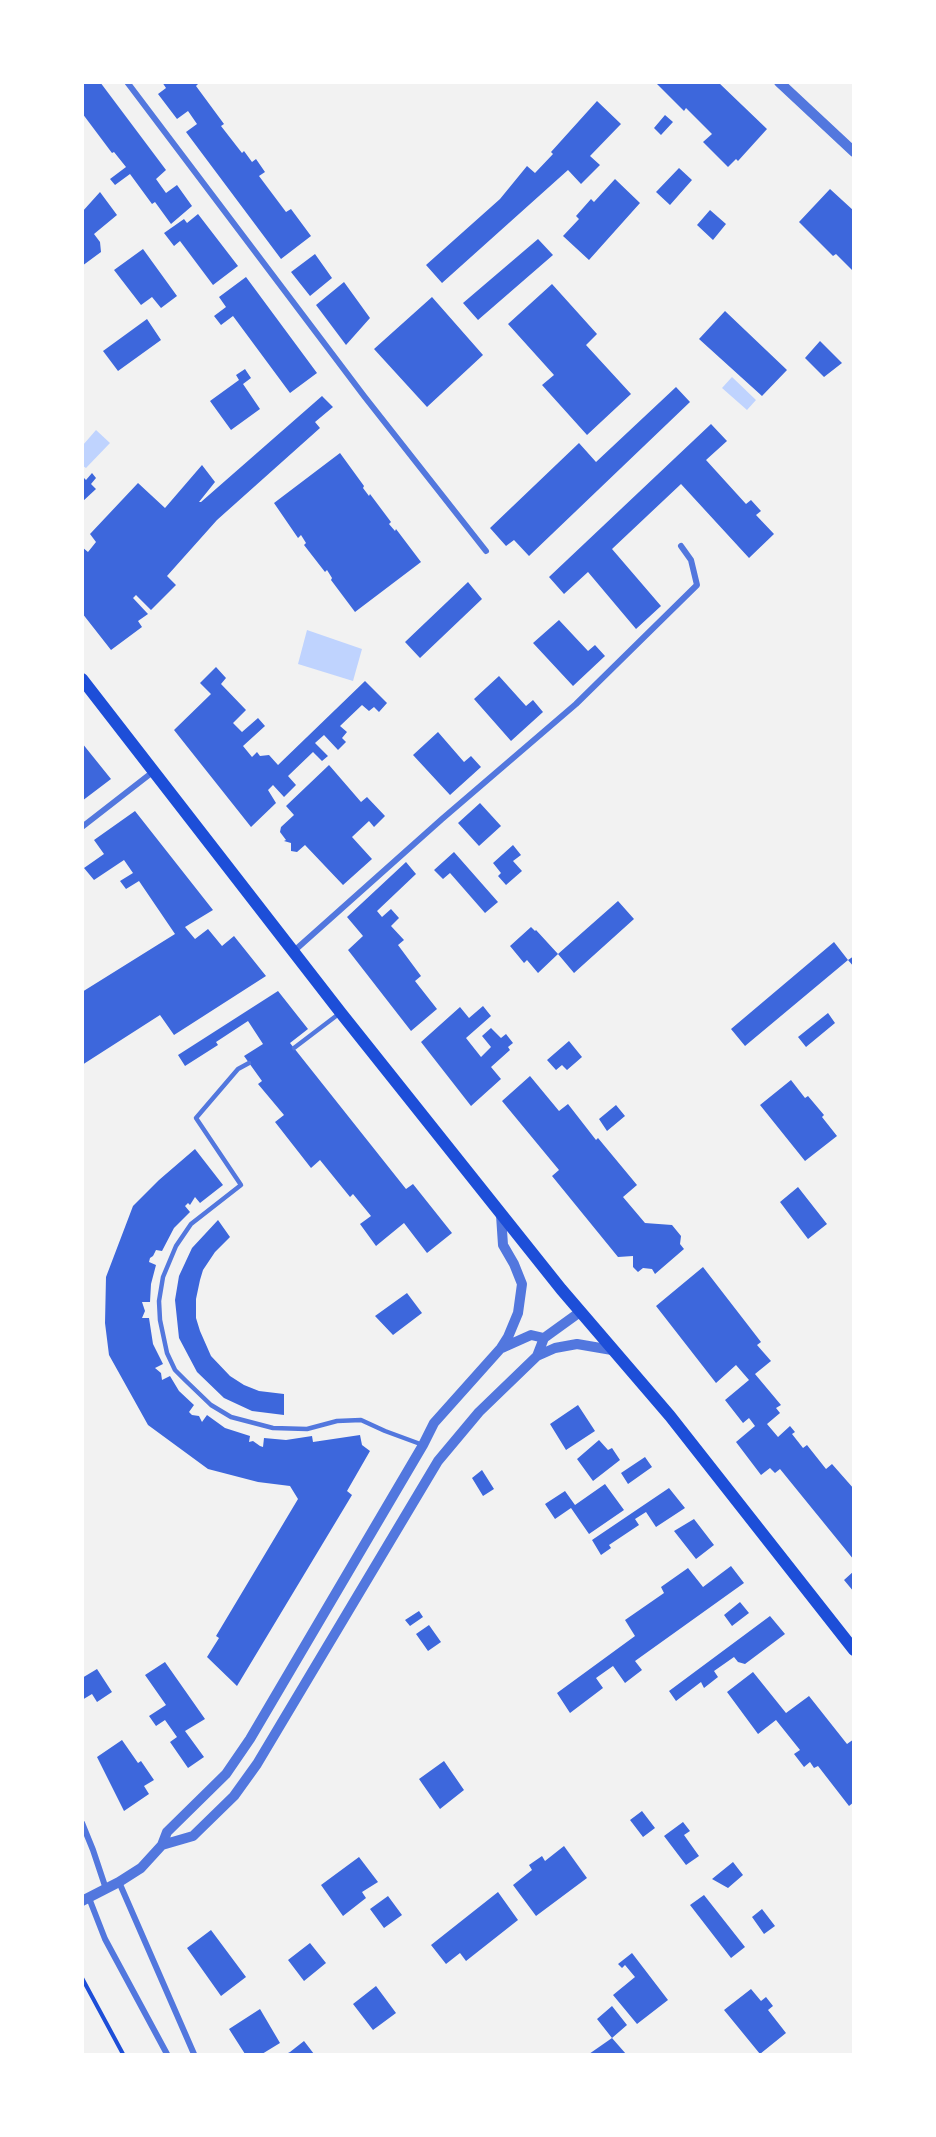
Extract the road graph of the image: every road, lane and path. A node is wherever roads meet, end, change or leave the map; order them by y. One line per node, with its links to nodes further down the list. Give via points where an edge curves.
1 (127, 82): 5 (street)
2 (779, 82): 3 (street)
3 (854, 152)
4 (681, 546): 9 (street, via 691,560 697,585 576,704)
5 (486, 551)
6 (82, 679): 7 (main road)
7 (155, 771): 8 (street); 9 (main road)
8 (82, 827)
9 (294, 951): 10 (main road)
10 (341, 1013): 11 (lane); 13 (main road)
11 (294, 1048)
12 (249, 1062): 19 (lane, via 238,1069 196,1118 241,1185 191,1224 176,1246 163,1277 159,1301 167,1353 175,1370 211,1405 231,1417 273,1428 307,1429 361,1420)
13 (501, 1215): 14 (main road); 16 (street, via 502,1245 522,1284 518,1313)
14 (580, 1312): 15 (street); 17 (main road)
15 (544, 1338): 16 (street, via 531,1335); 18 (street)
16 (501, 1348): 19 (street, via 434,1423)
17 (612, 1350): 18 (street, via 577,1344); 20 (main road, via 670,1416)
18 (537, 1356): 22 (street, via 478,1412 438,1461 257,1764 234,1796 193,1836)
19 (423, 1445): 22 (street, via 250,1739 226,1774 167,1832)
20 (854, 1650)
21 (82, 1823): 24 (street)
22 (162, 1845): 23 (street, via 141,1868)
23 (119, 1882): 24 (street); 29 (street)
24 (106, 1889): 25 (street)
25 (86, 1900): 28 (street)
26 (82, 1978): 27 (path)
27 (123, 2055)
28 (167, 2055)
29 (194, 2055)

